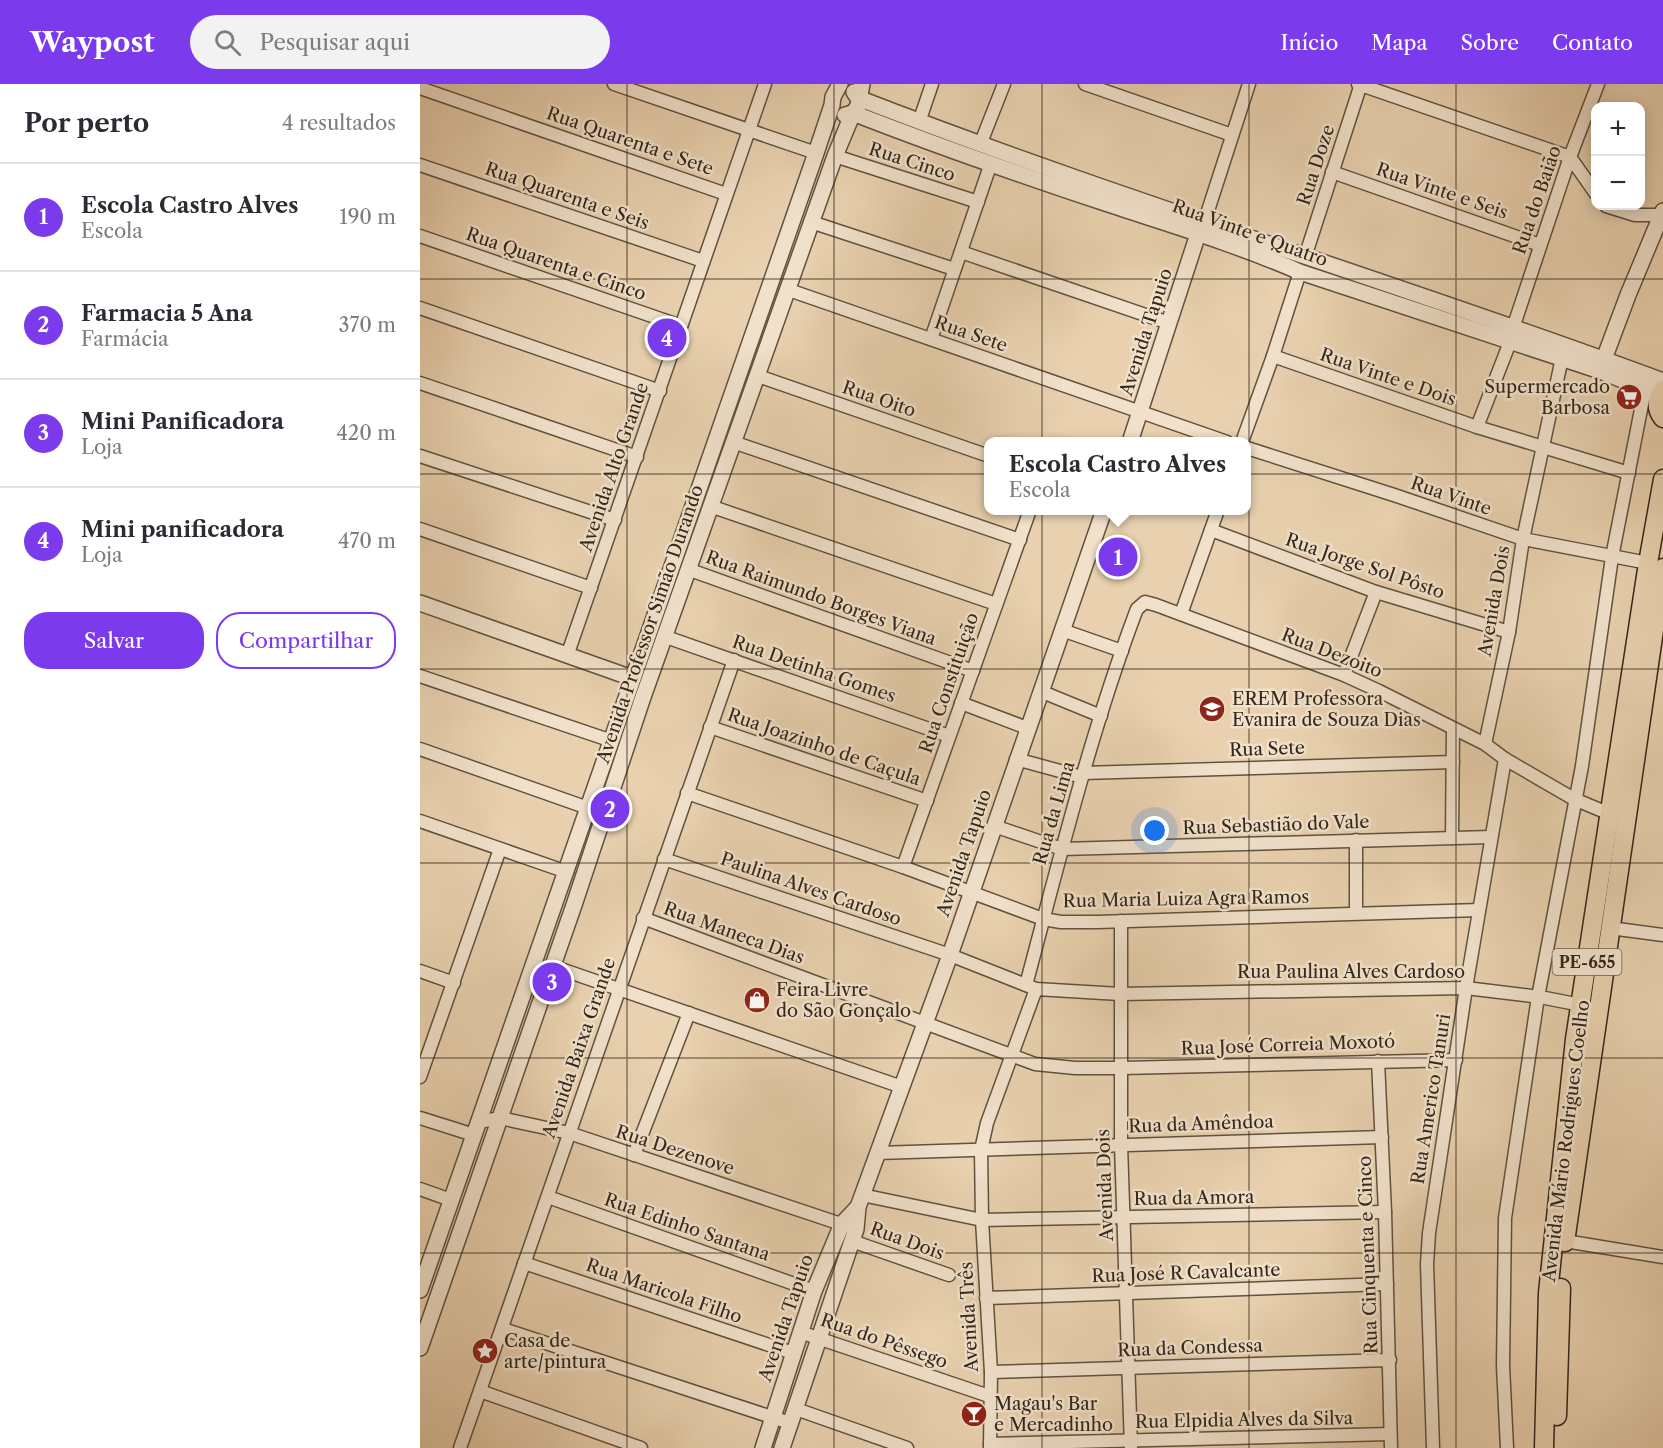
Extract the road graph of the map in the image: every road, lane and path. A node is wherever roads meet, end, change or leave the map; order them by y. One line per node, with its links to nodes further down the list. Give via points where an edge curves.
1 (614, 84): 14 (street)
2 (765, 84): 14 (street, Avenida Alto Grande)
3 (932, 84): 13 (street)
4 (1004, 84): 17 (street)
5 (1085, 84): 16 (street)
6 (1249, 84): 16 (street, Avenida Tapuio)
7 (1360, 84): 20 (street); 23 (street, Rua Doze)
8 (1598, 84): 20 (street, Rua do Baião)
9 (420, 88): 25 (street, Rua Quarenta e Sete)
10 (836, 93): 11 (street, Rua Vinte e Quatro, via 850,89); 11 (street, Rua Vinte e Quatro, via 840,114); 18 (street, Avenida Professor Simão Durando)
11 (858, 98): 12 (street, Rua Vinte e Quatro); 15 (street, Rua Vinte e Quatro); 19 (street, Avenida Professor Simão Durando)
12 (904, 116): 13 (street, Rua Vinte e Quatro); 15 (street)
13 (919, 122): 17 (street, Rua Vinte e Quatro)
14 (749, 130): 18 (street); 25 (street, Avenida Alto Grande)
15 (899, 131): 21 (street, Rua Vinte e Quatro)
16 (1232, 135): 31 (street, Avenida Tapuio)
17 (980, 145): 30 (street, Rua Vinte e Quatro)
18 (816, 153): 91 (street, Avenida Professor Simão Durando)
19 (836, 156): 26 (street, Rua Cinco); 29 (street, Avenida Professor Simão Durando)
20 (1570, 157): 24 (street); 33 (street, Rua do Baião)
21 (991, 163): 26 (street); 30 (street, Rua Vinte e Quatro)
22 (420, 165): 35 (street, Rua Quarenta e Seis)
23 (1332, 172): 33 (street, Rua Vinte e Seis); 36 (street, Rua Doze)
24 (1591, 187)
25 (726, 194): 35 (street, Avenida Alto Grande)
26 (978, 202): 34 (street)
27 (1619, 210): 28 (street, via 1635,215)
28 (1662, 213): 46 (street)
29 (812, 222): 37 (street); 38 (street, Avenida Professor Simão Durando)
30 (1183, 222): 31 (street, Rua Vinte e Quatro)
31 (1201, 229): 36 (street, Rua Vinte e Quatro, via 1268,258); 40 (street, Avenida Tapuio)
32 (420, 236): 41 (street, Rua Quarenta e Cinco)
33 (1540, 245): 42 (street, Rua do Baião)
34 (962, 252): 37 (street); 40 (street)
35 (703, 261): 41 (street, Avenida Alto Grande)
36 (1302, 264): 42 (street, Rua Vinte e Quatro); 44 (street, Rua Doze)
37 (954, 269): 43 (street)
38 (789, 290): 43 (street, Rua Sete); 47 (street, Avenida Professor Simão Durando)
39 (420, 308): 50 (street)
40 (1169, 323): 51 (street, Avenida Tapuio)
41 (681, 326): 50 (street, Avenida Alto Grande)
42 (1511, 335): 45 (street, Rua Vinte e Quatro); 46 (street, Rua Vinte e Quatro); 53 (street, Rua do Baião)
43 (931, 339): 51 (street, Rua Sete)
44 (1273, 356): 53 (street, Rua Vinte e Dois); 56 (street, Rua Doze)
45 (1562, 358): 46 (street, Rua Vinte e Quatro); 58 (street, Avenida Dois)
46 (1602, 364): 49 (street, Rua Vinte e Quatro)
47 (758, 376): 57 (street, Avenida Professor Simão Durando); 60 (street, Rua Oito)
48 (420, 383): 62 (street)
49 (1658, 389): 52 (main road); 63 (street)
50 (660, 391): 62 (street, Avenida Alto Grande)
51 (1141, 411): 54 (street, Avenida Tapuio); 55 (street)
52 (1662, 418)
53 (1478, 427): 58 (street, Rua Vinte e Dois)
54 (1131, 437)
55 (1216, 437)
56 (1243, 437)
57 (733, 442): 65 (street, Avenida Professor Simão Durando); 73 (street)
58 (1544, 447): 63 (street, Rua Vinte e Dois); 72 (street, Avenida Dois)
59 (1251, 449): 72 (street, Rua Vinte)
60 (984, 454)
61 (420, 456): 69 (street)
62 (637, 457): 69 (street, Avenida Alto Grande)
63 (1629, 473): 74 (street)
64 (1663, 479): 76 (main road, Avenida Mário Rodrigues Coelho / PE-655)
65 (710, 506): 75 (street, Avenida Professor Simão Durando); 80 (street)
66 (1028, 515): 73 (street, Rua Constituição)
67 (1102, 515): 82 (street, Avenida Tapuio)
68 (1216, 515): 71 (street)
69 (615, 520): 77 (street, Avenida Alto Grande)
70 (420, 529): 77 (street)
71 (1211, 530): 78 (street, Rua Jorge Sol Pôsto); 81 (street)
72 (1523, 539): 74 (street, Rua Vinte); 83 (street, Avenida Dois)
73 (1020, 540): 80 (street, Rua Constituição)
74 (1612, 557): 76 (street, Rua Vinte); 110 (street)
75 (690, 570): 84 (street, Avenida Professor Simão Durando); 88 (street, Rua Raimundo Borges Viana)
76 (1659, 572): 113 (main road, Avenida Mário Rodrigues Coelho / PE-655); 130 (main road, Avenida Mário Rodrigues Coelho / PE-655)
77 (591, 588): 86 (street, Avenida Alto Grande)
78 (1376, 592): 83 (street, Rua Jorge Sol Pôsto); 89 (street)
79 (420, 603): 86 (street)
80 (996, 604): 88 (street, Rua Constituição)
81 (1181, 614): 85 (street, Rua Dezoito, via 1150,602 1141,604); 89 (street, Rua Dezoito)
82 (1062, 630): 85 (street); 92 (street, Avenida Tapuio)
83 (1509, 632): 101 (street, Avenida Dois)
84 (666, 637): 87 (street, Rua Detinha Gomes); 93 (street, Avenida Professor Simão Durando)
85 (1122, 651): 95 (street, Rua da Lima)
86 (567, 656): 91 (street)
87 (734, 660): 96 (street, Avenida Baixa Grande); 99 (street, Rua Detinha Gomes)
88 (973, 672): 94 (street, Rua Constituição)
89 (1344, 675): 98 (street, Rua Dezoito)
90 (420, 676): 100 (street)
91 (632, 678): 93 (street); 100 (street, Avenida Professor Simão Durando)
92 (1040, 691): 95 (street); 97 (street, Avenida Tapuio)
93 (642, 700): 108 (street, Avenida Professor Simão Durando)
94 (961, 703): 97 (street); 99 (street, Rua Constituição)
95 (1101, 716): 107 (street, Rua da Lima)
96 (710, 727): 109 (street, Avenida Baixa Grande); 111 (street, Rua Joazinho de Caçula)
97 (1027, 728): 103 (street, Avenida Tapuio)
98 (1453, 729): 101 (street, Rua Dezoito); 105 (street)
99 (950, 736): 111 (street, Rua Constituição)
100 (612, 741): 106 (street, Avenida Professor Simão Durando)
101 (1485, 744): 104 (street, Rua Dezoito)
102 (420, 749): 112 (street)
103 (1016, 759): 107 (street, Rua Sete); 115 (street, Avenida Tapuio)
104 (1505, 759): 110 (street, Rua Dezoito); 116 (street, Rua Americo Tanuri)
105 (1453, 762): 107 (street, Rua Sete); 117 (street)
106 (601, 771): 108 (street); 112 (street, Avenida Professor Simão Durando)
107 (1083, 775): 120 (street, Rua da Lima)
108 (618, 777): 133 (street, Avenida Professor Simão Durando)
109 (687, 793): 121 (street, Avenida Baixa Grande); 122 (street, Rua Maria Luiza Agra Ramos)
110 (1574, 799): 113 (street, Rua Dezoito); 142 (street)
111 (927, 801): 122 (street, Rua Constituição)
112 (588, 808): 123 (street, Avenida Professor Simão Durando)
113 (1610, 814): 143 (main road, Avenida Mário Rodrigues Coelho / PE-655)
114 (420, 821): 119 (street)
115 (994, 826): 120 (street); 124 (street, Avenida Tapuio)
116 (1491, 837): 117 (street, Rua Sebastião do Vale); 125 (street, Rua Americo Tanuri)
117 (1452, 838): 118 (street, Rua Sebastião do Vale)
118 (1356, 840): 120 (street, Rua Sebastião do Vale); 126 (street)
119 (500, 849): 123 (street); 136 (street)
120 (1062, 849): 128 (street, Rua da Lima)
121 (663, 859): 127 (street, Avenida Baixa Grande); 132 (street, Paulina Alves Cardoso)
122 (903, 867): 124 (street, Rua Maria Luiza Agra Ramos)
123 (567, 872): 135 (street, Avenida Professor Simão Durando)
124 (971, 893): 128 (street, Rua Maria Luiza Agra Ramos); 132 (street, Avenida Tapuio)
125 (1479, 910): 126 (street, Rua Maria Luiza Agra Ramos); 139 (street, Rua Americo Tanuri)
126 (1356, 913): 129 (street, Rua Maria Luiza Agra Ramos)
127 (643, 918): 140 (street, Avenida Baixa Grande); 145 (street, Rua Maneca Dias)
128 (1043, 919): 129 (street, Rua Maria Luiza Agra Ramos); 138 (street, Rua da Lima)
129 (1121, 921): 141 (street, Avenida Dois)
130 (1610, 928): 131 (street); 171 (main road, Avenida Mário Rodrigues Coelho / PE-655)
131 (1663, 935)
132 (950, 955): 138 (street, Paulina Alves Cardoso); 145 (street, Avenida Tapuio)
133 (552, 966): 137 (street, Avenida Professor Simão Durando); 140 (street)
134 (420, 971): 136 (street)
135 (529, 981): 137 (street); 155 (street, Avenida Professor Simão Durando)
136 (454, 983): 146 (street)
137 (545, 987): 154 (street, Avenida Professor Simão Durando)
138 (1031, 987): 141 (street, Paulina Alves Cardoso); 147 (street, Rua da Lima)
139 (1466, 988): 141 (street, Rua Paulina Alves Cardoso); 142 (street, Rua Paulina Alves Cardoso); 149 (street, Rua Americo Tanuri)
140 (618, 990): 144 (street); 156 (street, Avenida Baixa Grande)
141 (1120, 994): 150 (street, Avenida Dois)
142 (1538, 997): 143 (street, Rua Paulina Alves Cardoso); 204 (street, via 1503,1245)
143 (1581, 1005): 205 (main road, Avenida Mário Rodrigues Coelho / PE-655, via 1548,1293)
144 (689, 1013): 152 (street); 161 (street)
145 (925, 1023): 147 (street, Rua Maneca Dias); 152 (street, Avenida Tapuio)
146 (425, 1044): 151 (street)
147 (1012, 1056): 150 (street, Rua Maneca Dias, via 1060,1067); 159 (street, Rua da Lima)
148 (1378, 1060): 149 (street, Rua José Correia Moxotó); 150 (street, Rua José Correia Moxotó); 157 (street, Rua Cinquenta e Cinco)
149 (1456, 1060): 203 (street, Rua Americo Tanuri, via 1428,1247)
150 (1122, 1068): 158 (street, Avenida Dois)
151 (420, 1077)
152 (902, 1087): 160 (street, Avenida Tapuio)
153 (420, 1118): 155 (street)
154 (500, 1118): 155 (street, Rua Dezenove); 156 (street, Rua Dezenove); 172 (street, Avenida Professor Simão Durando)
155 (476, 1128): 164 (street, Avenida Professor Simão Durando)
156 (569, 1133): 161 (street, Rua Dezenove); 163 (street, Avenida Baixa Grande)
157 (1382, 1137): 158 (street, Rua da Amêndoa); 166 (street, Rua Cinquenta e Cinco)
158 (1121, 1144): 159 (street, Rua da Amêndoa); 167 (street, Avenida Dois)
159 (981, 1150): 160 (street, Rua da Amêndoa); 168 (street, Rua da Lima)
160 (877, 1153): 165 (street, Avenida Tapuio)
161 (634, 1155): 169 (street, Rua Dezenove)
162 (420, 1189): 164 (street)
163 (548, 1197): 174 (street, Avenida Baixa Grande); 179 (street, Rua Edinho Santana)
164 (451, 1200): 170 (street, Avenida Professor Simão Durando)
165 (860, 1201): 168 (street, Rua da Amora); 169 (street, Avenida Tapuio)
166 (1385, 1212): 167 (street, Rua da Amora); 177 (street, Rua Cinquenta e Cinco)
167 (1125, 1218): 168 (street, Rua da Amora); 180 (street, Avenida Dois)
168 (982, 1220): 181 (street, Avenida Três)
169 (850, 1231): 176 (street, Rua Dois); 179 (street, Avenida Tapuio); 184 (street, Avenida Tapuio)
170 (438, 1236): 172 (street); 175 (street, Avenida Professor Simão Durando)
171 (1565, 1241): 173 (street); 206 (main road, Avenida Mário Rodrigues Coelho / PE-655)
172 (458, 1243): 185 (street, Avenida Professor Simão Durando)
173 (1663, 1257)
174 (524, 1263): 182 (street, Avenida Baixa Grande); 186 (street, Rua Maricola Filho)
175 (423, 1269): 178 (street, Avenida Professor Simão Durando)
176 (949, 1275)
177 (1387, 1284): 180 (street, Rua José R Cavalcante); 187 (street, Rua Cinquenta e Cinco)
178 (420, 1290)
179 (814, 1290): 183 (street, Avenida Tapuio)
180 (1126, 1293): 181 (street, Rua José R Cavalcante); 188 (street, Avenida Dois)
181 (986, 1298): 189 (street, Avenida Três)
182 (503, 1329): 190 (street, Avenida Baixa Grande); 192 (street)
183 (800, 1332): 184 (street, Rua do Pêssego); 186 (street, Avenida Tapuio)
184 (819, 1338): 191 (street, Rua do Pêssego); 193 (street, Avenida Tapuio)
185 (420, 1348)
186 (793, 1353): 192 (street, Avenida Tapuio)
187 (1390, 1360): 188 (street, Rua da Condessa); 194 (street, Rua Cinquenta e Cinco)
188 (1128, 1368): 189 (street, Rua da Condessa); 195 (street, Avenida Dois)
189 (990, 1372): 191 (street, Avenida Três)
190 (480, 1391): 197 (street, Avenida Baixa Grande); 198 (street)
191 (989, 1396): 196 (street, Avenida Três)
192 (773, 1416): 193 (street); 199 (street, Avenida Tapuio)
193 (793, 1416): 200 (street, Avenida Tapuio); 201 (street)
194 (1390, 1434): 195 (street, Rua Elpidia Alves da Silva); 202 (street, Rua Cinquenta e Cinco)
195 (1131, 1444): 196 (street, Rua Elpidia Alves da Silva)
196 (990, 1446)
197 (460, 1448)
198 (640, 1448)
199 (763, 1448)
200 (782, 1448)
201 (907, 1448)
202 (1391, 1448)
203 (1432, 1448)
204 (1507, 1448)
205 (1544, 1448)
206 (1556, 1448)

